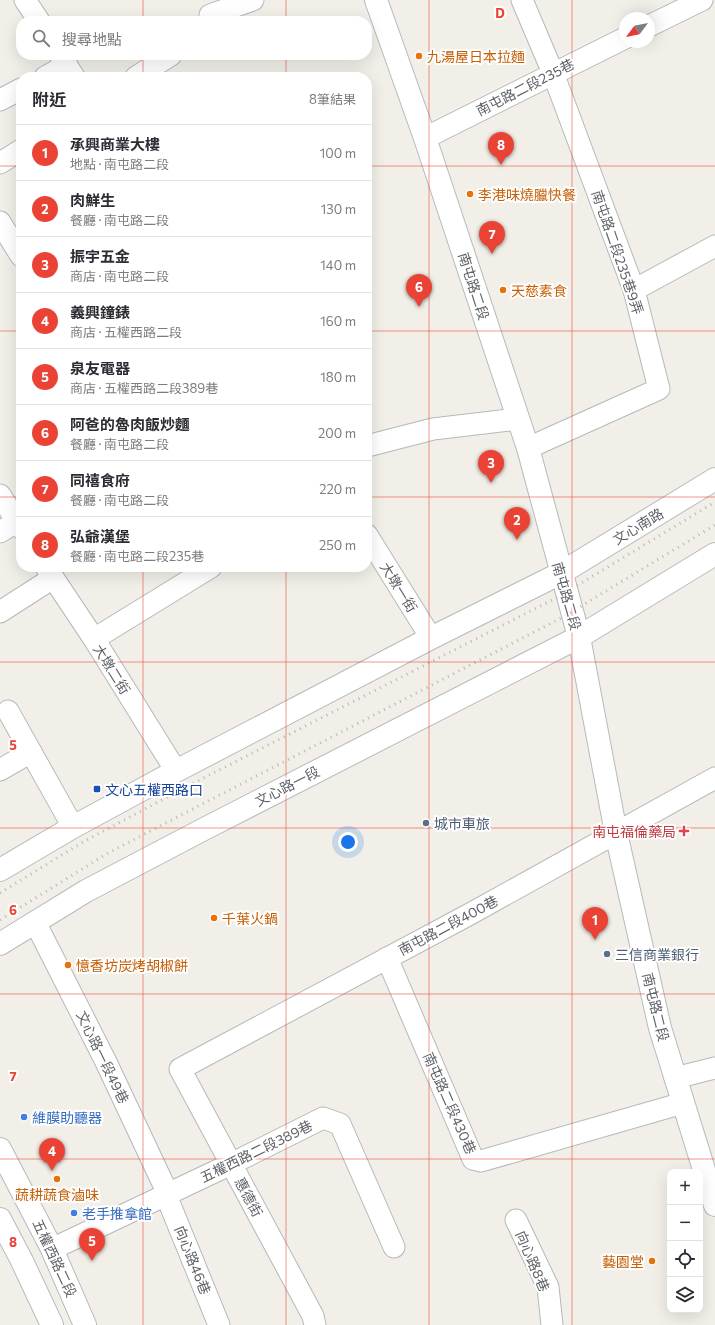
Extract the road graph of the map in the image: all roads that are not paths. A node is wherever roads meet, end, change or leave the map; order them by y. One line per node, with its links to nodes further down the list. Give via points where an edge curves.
1 (25, 0): 7 (street)
2 (253, 0): 6 (street)
3 (376, 0): 17 (main road, 南屯路二段)
4 (522, 0): 14 (street, 南屯路二段235巷9弄)
5 (702, 0): 8 (street)
6 (208, 12)
7 (36, 16)
8 (655, 23)
9 (619, 41): 14 (street, 南屯路二段235巷)
10 (163, 60): 13 (street)
11 (67, 66): 12 (street)
12 (55, 72)
13 (144, 72)
14 (553, 73): 17 (street, 南屯路二段235巷); 23 (street, 南屯路二段235巷9弄)
15 (16, 92): 16 (street)
16 (0, 100)
17 (425, 138): 24 (main road, 南屯路二段)
18 (16, 153): 19 (street)
19 (0, 164)
20 (0, 222): 22 (street)
21 (715, 246): 23 (street)
22 (16, 248)
23 (634, 290): 26 (street, 南屯路二段235巷9弄, via 659,389)
24 (518, 419): 25 (street, via 433,429); 26 (main road, 南屯路二段)
25 (372, 445)
26 (528, 448): 36 (main road, 南屯路二段)
27 (715, 479): 36 (main road, 文心南路)
28 (0, 495): 29 (street)
29 (16, 517)
30 (16, 525): 31 (street)
31 (0, 532)
32 (372, 543): 39 (street, 大墩一街)
33 (715, 554): 38 (main road)
34 (203, 572): 40 (street)
35 (49, 573): 37 (street); 40 (street, 大墩二街)
36 (561, 573): 38 (main road, 南屯路二段); 39 (main road)
37 (0, 612)
38 (579, 637): 47 (main road, 南屯路二段); 49 (main road, 文心路一段, via 206,828 86,891)
39 (431, 638): 44 (main road)
40 (94, 639): 44 (street, 大墩二街)
41 (8, 711): 42 (street)
42 (31, 752): 43 (street); 46 (street)
43 (0, 770)
44 (176, 772): 46 (main road)
45 (715, 778): 47 (street, 南屯路二段400巷)
46 (73, 827): 48 (main road)
47 (616, 833): 51 (street, 南屯路二段400巷); 54 (main road, 南屯路二段, via 660,1028)
48 (0, 870)
49 (35, 922): 50 (main road, 文心路一段); 58 (street, 文心路一段49巷, via 106,1062)
50 (0, 944)
51 (387, 958): 53 (street, 南屯路二段400巷); 55 (street, 南屯路二段430巷, via 473,1159 481,1161)
52 (715, 1068): 54 (street)
53 (180, 1069): 57 (street, 惠德街)
54 (675, 1078): 55 (main road, 南屯路二段)
55 (683, 1103): 59 (main road, 南屯路二段)
56 (0, 1149): 63 (main road, 五權西路二段)
57 (232, 1164): 58 (street, 五權西路二段389巷); 62 (street, 五權西路二段389巷, via 323,1118 340,1124); 67 (street, 惠德街, via 313,1316)
58 (167, 1194): 63 (street, 五權西路二段389巷); 66 (street, 向心路46巷)
59 (715, 1205)
60 (0, 1218): 64 (main road)
61 (516, 1220): 68 (street, 向心路8巷, via 548,1287)
62 (394, 1247)
63 (52, 1249): 65 (main road, 五權西路二段)
64 (52, 1325)
65 (85, 1325)
66 (219, 1325)
67 (315, 1325)
68 (552, 1325)

